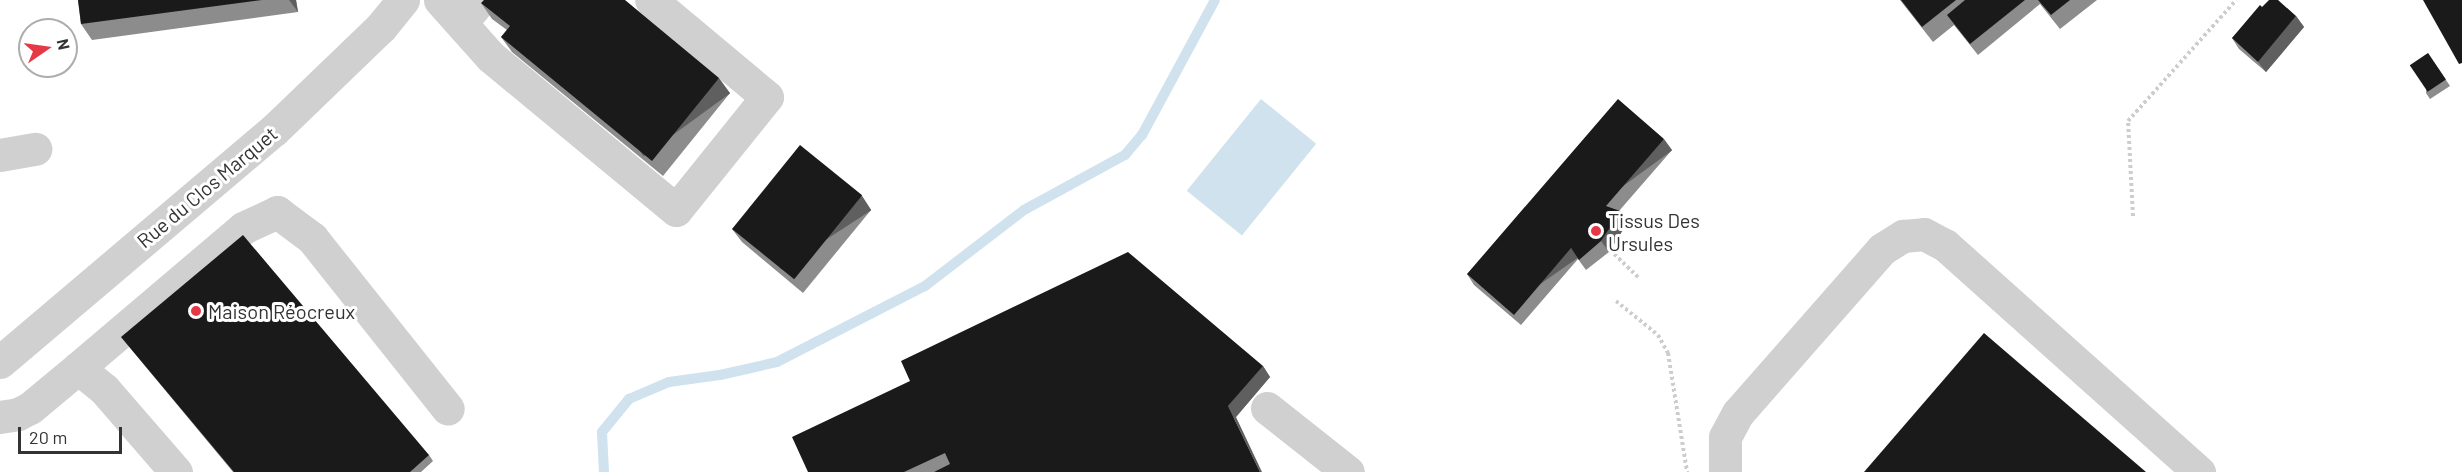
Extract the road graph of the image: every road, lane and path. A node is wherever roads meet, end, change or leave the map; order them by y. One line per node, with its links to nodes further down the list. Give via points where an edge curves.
1 (403, 0): 11 (street, Rue du Clos Marquet, via 381,27 274,130)
2 (651, 0): 4 (street, via 767,97 676,210 491,57)
3 (2235, 0): 7 (path, via 2128,121)
4 (460, 8)
5 (34, 149): 6 (street)
6 (0, 155)
7 (2133, 216)
8 (1610, 250): 9 (path)
9 (1638, 277)
10 (1616, 301): 18 (path, via 1658,335 1668,353)
11 (0, 362)
12 (78, 368): 14 (street, via 243,228 277,212 312,238); 15 (street, via 30,408); 16 (street, via 104,389)
13 (1267, 408): 17 (street)
14 (448, 409)
15 (0, 417)
16 (176, 472)
17 (1348, 472)
18 (1687, 472)
19 (1725, 472): 20 (street, via 1725,437 1738,413 1882,249 1903,236 1924,234 1945,245)
20 (2199, 472)

